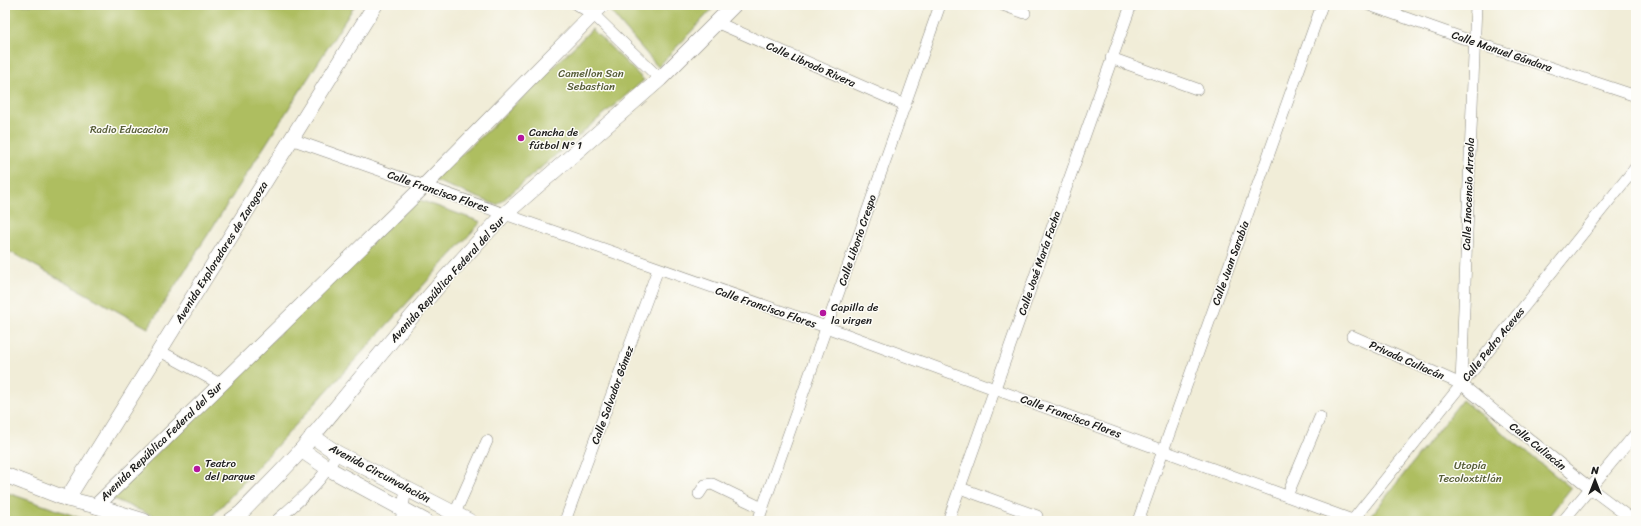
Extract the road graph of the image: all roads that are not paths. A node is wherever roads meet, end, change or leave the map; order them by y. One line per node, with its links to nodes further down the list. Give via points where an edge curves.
1 (375, 5): 19 (street, Avenida Exploradores de Zaragoza)
2 (577, 5): 10 (street)
3 (734, 5): 12 (street, Avenida República Federal del Sur)
4 (940, 5): 18 (street, Calle Liborio Crespo)
5 (1003, 5): 11 (street)
6 (1131, 5): 14 (street, Calle José María Facha)
7 (1322, 5): 35 (street, Calle Juan Sarabia)
8 (1369, 5): 13 (street, Calle Manuel Gándara)
9 (1476, 5): 13 (street, Calle Inocencio Arreola)
10 (597, 9): 15 (street); 21 (street, Avenida República Federal del Sur)
11 (1025, 13)
12 (718, 23): 15 (street, Avenida República Federal del Sur); 18 (street, Calle Librado Rivera)
13 (1474, 42): 17 (street, Calle Manuel Gándara); 28 (street, Calle Inocencio Arreola)
14 (1111, 58): 16 (street); 29 (street, Calle José María Facha)
15 (660, 79): 22 (street, Avenida República Federal del Sur)
16 (1197, 89)
17 (1636, 96)
18 (905, 105): 24 (street, Calle Liborio Crespo)
19 (291, 139): 21 (street, Calle Francisco Flores); 26 (street, Avenida Exploradores de Zaragoza)
20 (1636, 167): 28 (street, Calle Pedro Aceves)
21 (424, 186): 22 (street, Calle Francisco Flores); 27 (street, Avenida República Federal del Sur)
22 (505, 214): 23 (street, Calle Francisco Flores); 32 (street, Avenida República Federal del Sur, via 413,315)
23 (658, 269): 24 (street, Calle Francisco Flores); 55 (street, Calle Salvador Gómez)
24 (826, 327): 29 (street, Calle Francisco Flores); 46 (street, Calle Liborio Crespo)
25 (1352, 336): 28 (street, Privada Culiacán)
26 (160, 351): 27 (street); 44 (street, Avenida Exploradores de Zaragoza)
27 (220, 384): 45 (street, Avenida República Federal del Sur)
28 (1461, 384): 41 (street, Calle Culiacán); 59 (street, Calle Pedro Aceves)
29 (995, 388): 35 (street, Calle Francisco Flores); 40 (street, Calle José María Facha)
30 (1320, 416): 43 (street)
31 (1636, 433): 41 (street)
32 (312, 436): 34 (street, Avenida República Federal del Sur); 36 (street, Avenida Circunvalación)
33 (487, 441): 47 (street)
34 (301, 450): 37 (street, Avenida Circunvalación); 51 (street, Avenida República Federal del Sur, via 241,513)
35 (1163, 450): 43 (street, Calle Francisco Flores); 58 (street, Calle Juan Sarabia)
36 (337, 453): 37 (street); 39 (street, Avenida Circunvalación)
37 (329, 470): 48 (street, Avenida Circunvalación); 52 (street)
38 (5, 475): 44 (street, Avenida República Federal del Sur)
39 (406, 488): 47 (street, Avenida Circunvalación); 48 (street)
40 (960, 488): 49 (street); 57 (street, Calle José María Facha)
41 (1590, 488): 60 (street); 61 (street, Calle Culiacán)
42 (699, 494): 46 (street, via 705,485 712,484)
43 (1286, 496): 59 (street, Calle Francisco Flores)
44 (67, 499): 45 (street, Avenida República Federal del Sur)
45 (96, 506): 50 (street, Avenida República Federal del Sur)
46 (762, 508): 56 (street, Calle Liborio Crespo)
47 (455, 513): 54 (street, Avenida Circunvalación)
48 (402, 515): 53 (street, Avenida Circunvalación)
49 (1037, 516)
50 (144, 521)
51 (230, 521)
52 (276, 521)
53 (425, 521)
54 (469, 521)
55 (565, 521)
56 (758, 521)
57 (948, 521)
58 (1138, 521)
59 (1352, 521)
60 (1562, 521)
61 (1634, 521)

